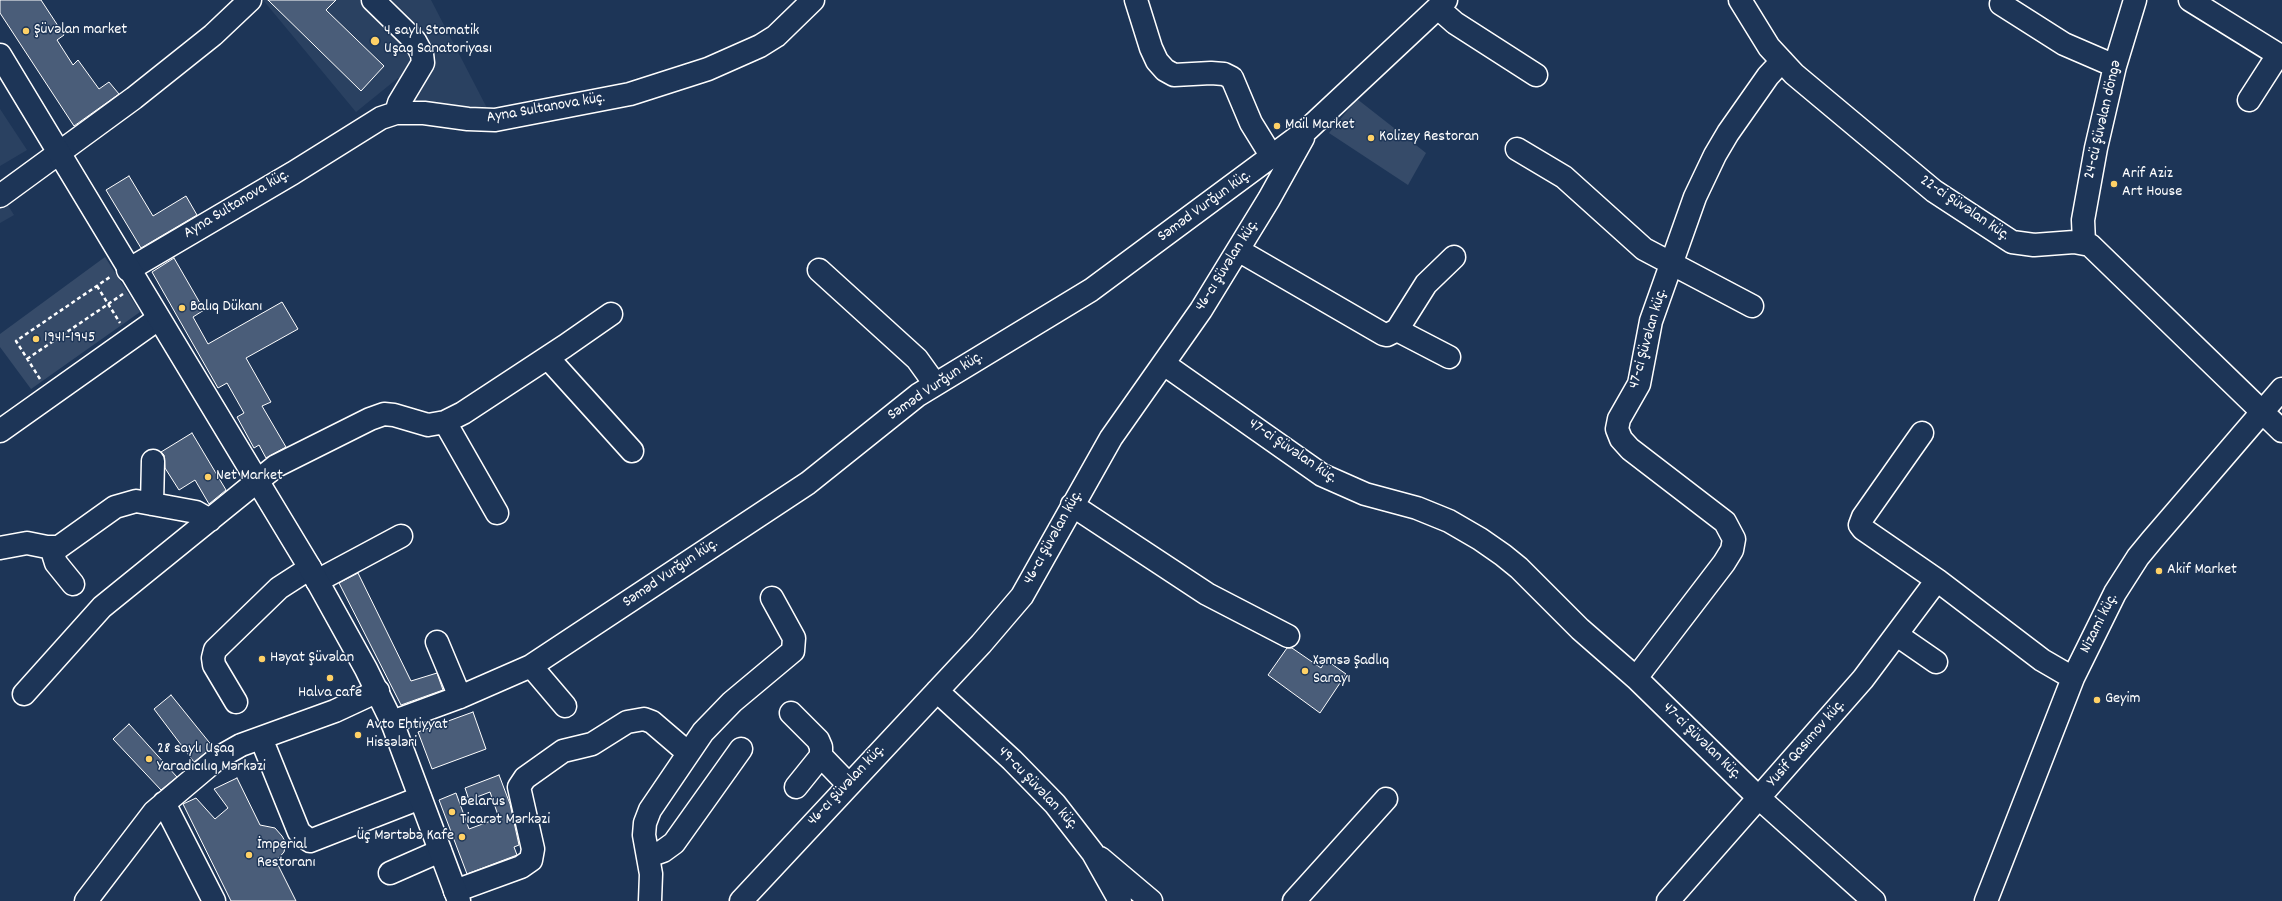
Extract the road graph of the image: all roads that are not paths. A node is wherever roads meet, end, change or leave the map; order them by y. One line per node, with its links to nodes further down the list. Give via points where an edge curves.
1 (250, 0): 19 (street, via 213,35)
2 (373, 0): 16 (street, via 415,42 422,54 423,63 399,103)
3 (813, 0): 16 (street, Ayna Sultanova küç., via 776,36 760,46 708,69 630,94 495,120)
4 (1136, 0): 20 (street, via 1157,61 1174,75 1212,73 1232,78 1251,123)
5 (1740, 0): 12 (street, 22-ci Şüvəlan küç., via 1769,47)
6 (2135, 0): 13 (street, 24-cü Şüvəlan döngə)
7 (2190, 0): 11 (street)
8 (1442, 4): 14 (street, via 1455,23); 17 (street, Səməd Vurğun küç.)
9 (2001, 4): 13 (street, via 2064,44)
10 (0, 55): 19 (street)
11 (2280, 56): 15 (street)
12 (1782, 62): 24 (street, 22-ci Şüvəlan küç., via 1934,191 2001,236 2012,242 2034,245); 27 (street, 47-ci Şüvəlan küç., via 1751,99 1715,155 1695,197)
13 (2115, 66): 24 (street, 24-cü Şüvəlan döngə, via 2086,203)
14 (1536, 75)
15 (2249, 100)
16 (396, 113): 29 (street, Ayna Sultanova küç., via 371,123 292,173)
17 (1308, 130): 20 (street, Səməd Vurğun küç.); 23 (street, 46-cı Şüvəlan küç.)
18 (1517, 149): 27 (street, via 1564,177 1644,249)
19 (60, 154): 22 (street); 29 (street)
20 (1272, 157): 21 (street, Səməd Vurğun küç.)
21 (1246, 177): 23 (street); 37 (street, Səməd Vurğun küç., via 1091,290)
22 (4, 187)
23 (1269, 199): 25 (street, 46-cı Şüvəlan küç.)
24 (2084, 242): 39 (street, via 2096,250 2142,298)
25 (1238, 250): 33 (street, via 1383,334); 36 (street, 46-cı Şüvəlan küç.)
26 (1454, 257): 33 (street, via 1426,284)
27 (1673, 264): 30 (street); 63 (street, 47-ci Şüvəlan küç., via 1651,321 1639,384 1619,419 1617,429 1621,439 1630,449 1725,522 1734,539 1732,550 1724,563)
28 (819, 270): 37 (street, via 917,359)
29 (122, 272): 32 (street)
30 (1752, 306)
31 (611, 314): 35 (street)
32 (158, 319): 41 (street); 46 (street)
33 (1397, 330): 34 (street)
34 (1449, 357)
35 (548, 358): 40 (street, via 463,414); 44 (street)
36 (1164, 364): 48 (street, 46-cı Şüvəlan küç., via 1114,432); 63 (street, 47-ci Şüvəlan küç., via 1322,475 1365,494 1417,508 1449,521 1480,539 1519,568 1555,606)
37 (935, 384): 62 (street, Səməd Vurğun küç., via 906,404 808,483)
38 (2282, 389): 39 (street, Nizami küç.)
39 (2261, 411): 42 (street); 64 (street, Nizami küç., via 2138,557 2115,593)
40 (444, 422): 46 (street, via 428,425 384,414 294,456); 49 (street)
41 (0, 431)
42 (2282, 431)
43 (1922, 433): 55 (street, via 1860,525)
44 (632, 451)
45 (152, 461): 47 (street)
46 (256, 481): 50 (street); 54 (street)
47 (152, 504): 50 (street, via 196,512); 52 (street, via 136,501 114,508 64,545)
48 (1072, 505): 59 (street, via 1206,594); 66 (street, 46-cı Şüvəlan küç., via 1022,596)
49 (498, 514)
50 (210, 520): 67 (street, via 102,607)
51 (401, 536): 54 (street)
52 (51, 547): 53 (street, via 27,543); 56 (street, via 56,563)
53 (0, 548)
54 (313, 575): 65 (street); 69 (street, via 279,588 215,650 214,665)
55 (1937, 580): 58 (street, Yusif Qasımov küç.); 64 (street, via 2042,660)
56 (73, 584)
57 (772, 598): 75 (street, via 794,638 793,651 716,717)
58 (1897, 635): 61 (street); 80 (street, Yusif Qasımov küç., via 1863,679)
59 (1288, 636)
60 (437, 642): 68 (street)
61 (1936, 662)
62 (531, 666): 68 (street, Səməd Vurğun küç.); 70 (street)
63 (1636, 678): 80 (street, 47-ci Şüvəlan küç.)
64 (2073, 678): 97 (street, Nizami küç.)
65 (378, 691): 72 (street); 73 (street, via 335,711)
66 (937, 691): 77 (street, 46-cı Şüvəlan küç.); 84 (street, 49-cu Şüvəlan küç., via 1035,783 1060,810)
67 (24, 694)
68 (460, 697): 72 (street, Səməd Vurğun küç.)
69 (236, 702)
70 (565, 706)
71 (792, 713): 76 (street, via 818,740)
72 (392, 722): 79 (street)
73 (260, 738): 79 (street, via 299,832 310,841); 82 (street, via 218,758)
74 (741, 749): 85 (street, via 674,843 663,851)
75 (687, 752): 85 (street, via 650,810 645,823 644,835); 87 (street, via 652,722 644,719 627,722 592,744 563,751 525,778 519,788 532,843 531,860)
76 (821, 756): 77 (street); 78 (street)
77 (848, 784): 91 (street, 46-cı Şüvəlan küç.)
78 (796, 787)
79 (420, 798): 83 (street)
80 (1759, 798): 95 (street, Yusif Qasımov küç.); 96 (street, 47-ci Şüvəlan küç.)
81 (1386, 799): 94 (street)
82 (164, 803): 88 (street, via 147,821); 89 (street)
83 (440, 851): 86 (street); 87 (street)
84 (1093, 853): 92 (street, 49-cu Şüvəlan küç.); 93 (street)
85 (649, 856): 90 (street)
86 (390, 873)
87 (457, 896)
88 (86, 901)
89 (214, 901)
90 (650, 901)
91 (741, 901)
92 (1120, 901)
93 (1151, 901)
94 (1294, 901)
95 (1668, 901)
96 (1874, 901)
97 (1986, 901)

